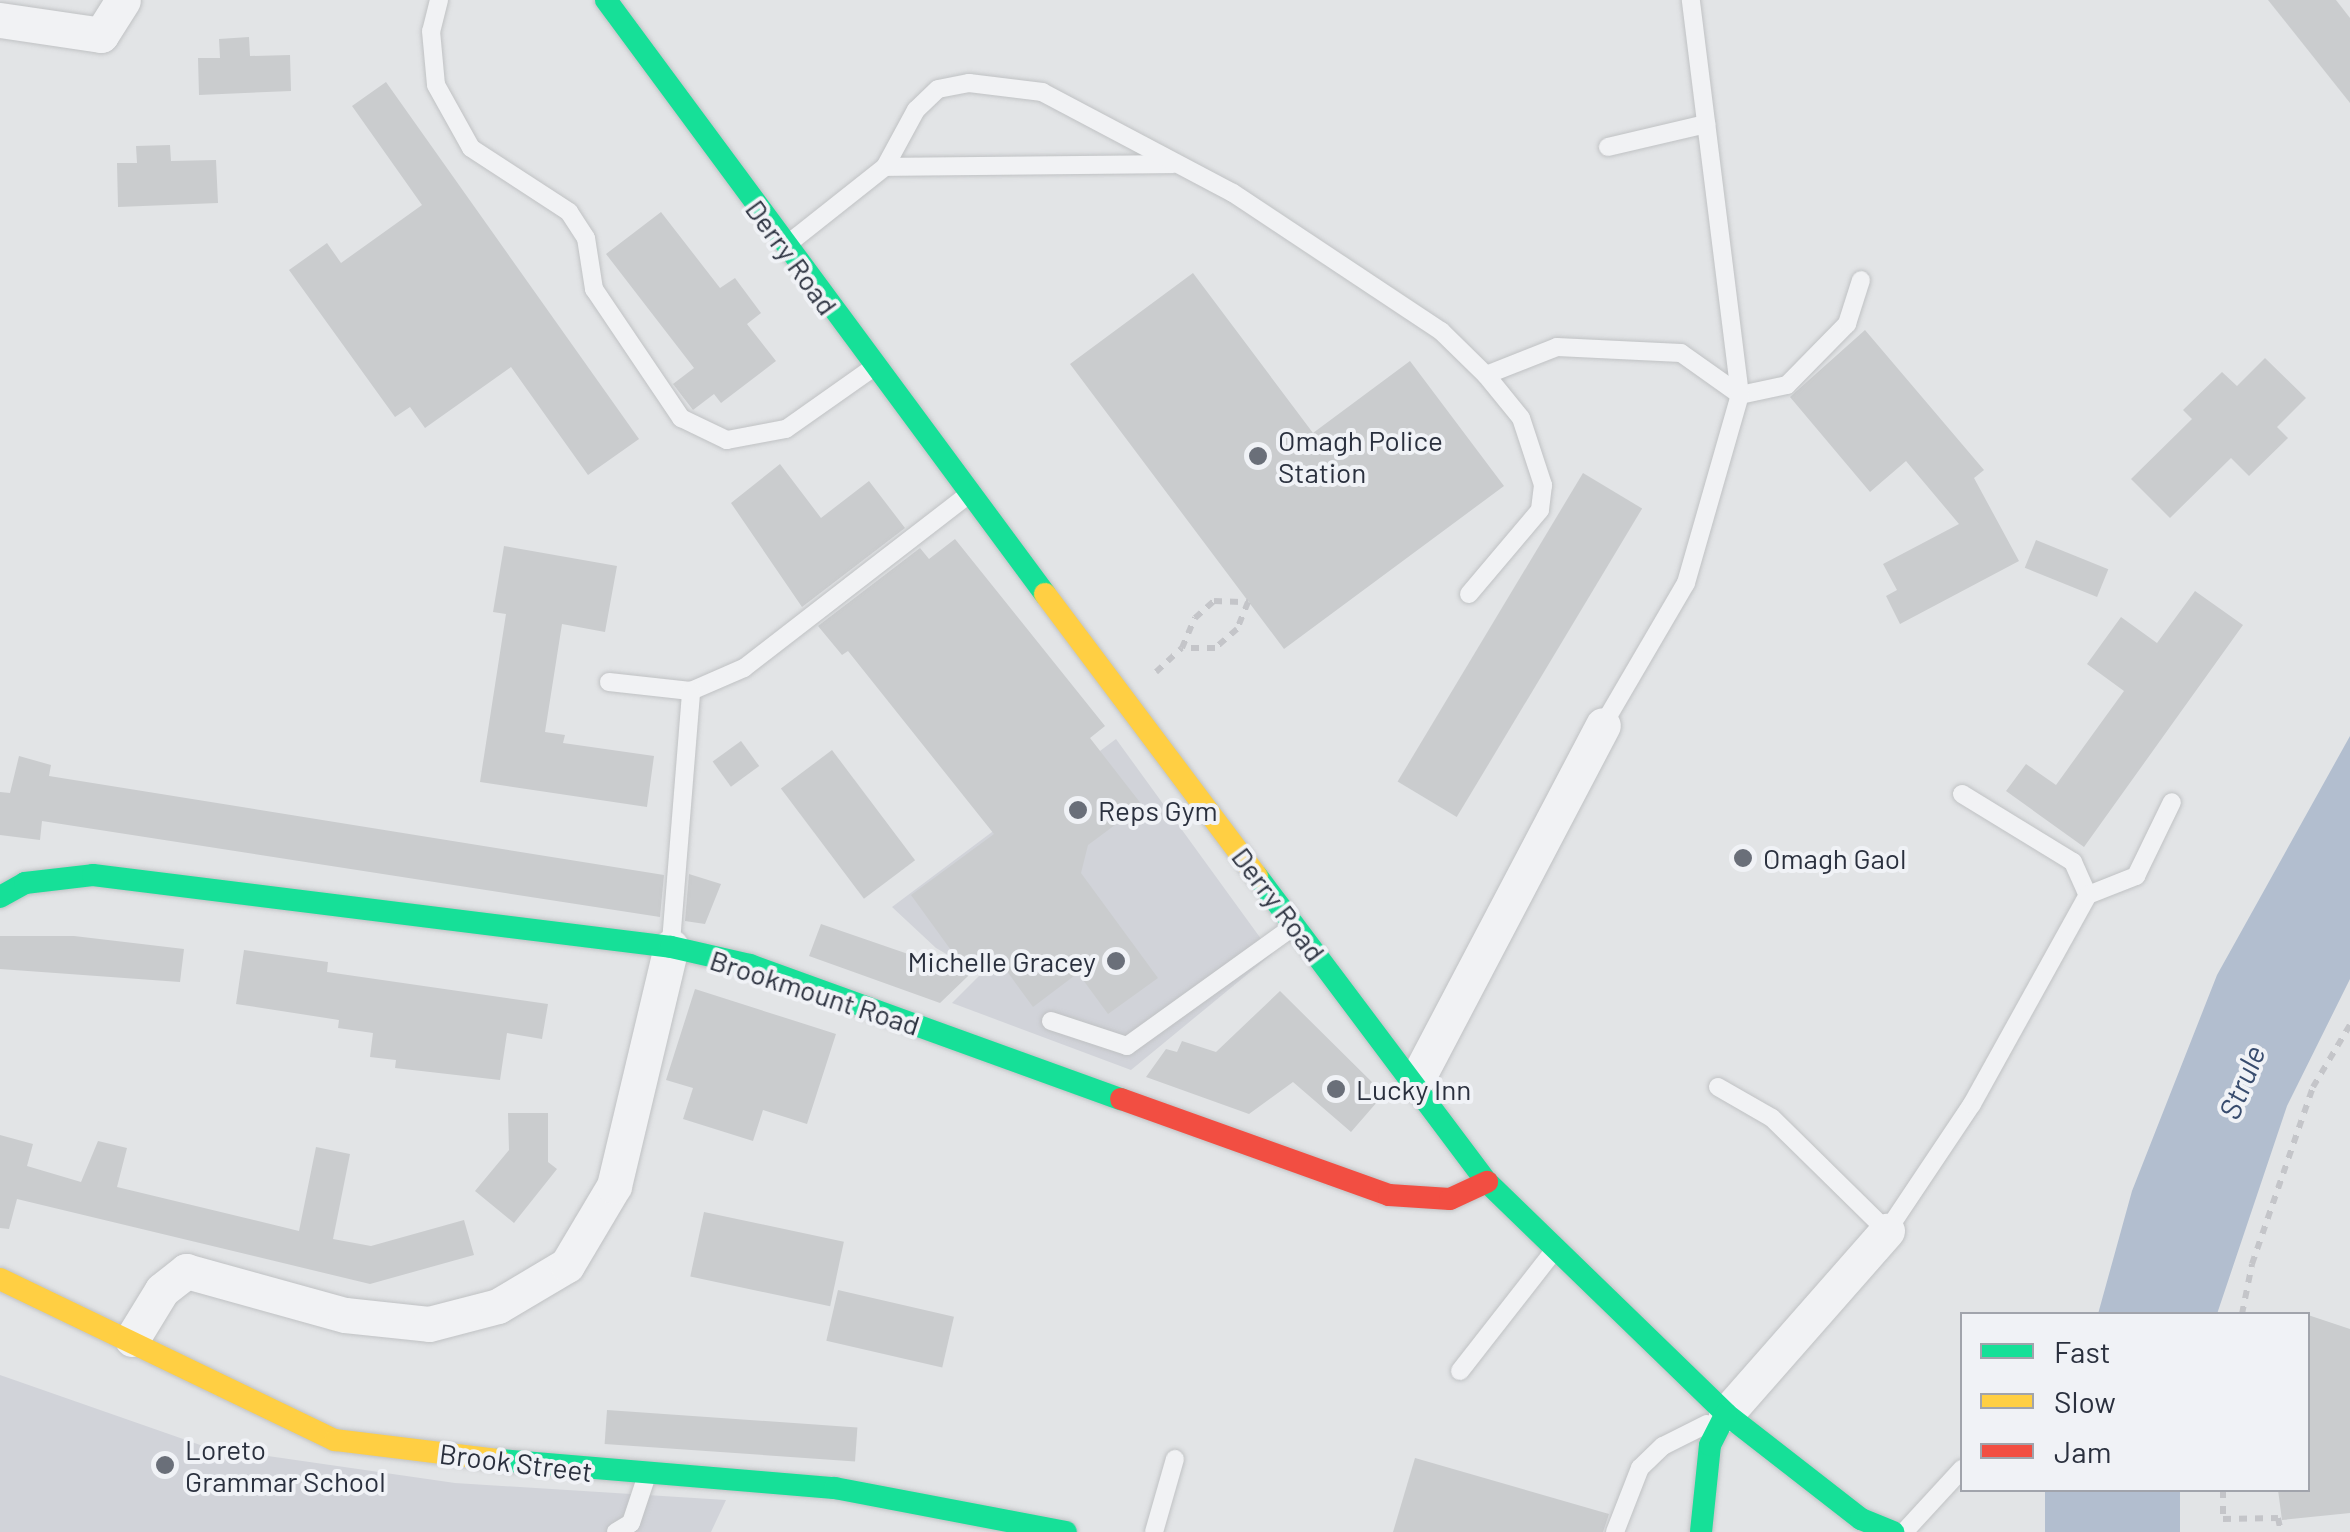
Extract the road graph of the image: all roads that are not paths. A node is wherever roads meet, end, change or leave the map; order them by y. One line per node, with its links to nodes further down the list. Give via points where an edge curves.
1 (123, 0): 5 (street, via 101,35)
2 (440, 0): 14 (lane, via 430,32 436,84 471,148 569,212 586,238 594,289 680,418 727,440 786,429)
3 (606, 0): 12 (street, Derry Road)
4 (1691, 0): 6 (lane)
5 (0, 20)
6 (1706, 124): 8 (lane); 16 (lane)
7 (1119, 134): 9 (lane); 10 (lane); 11 (lane, via 1042,92 969,83 938,89 916,110)
8 (1608, 146)
9 (1174, 164): 10 (lane); 15 (lane, via 1233,194 1441,331)
10 (1124, 165): 11 (lane)
11 (885, 166): 12 (lane)
12 (784, 246): 14 (street, Derry Road)
13 (1861, 280): 16 (lane, via 1847,324 1787,385)
14 (874, 367): 17 (street, Derry Road)
15 (1486, 375): 16 (lane, via 1556,347 1681,353); 18 (lane, via 1521,418 1544,485 1540,510)
16 (1740, 395): 21 (lane, via 1686,582)
17 (970, 494): 20 (lane, via 744,668); 26 (street, Derry Road)
18 (1468, 594)
19 (609, 682): 20 (lane)
20 (692, 691): 27 (lane)
21 (1603, 725): 29 (street)
22 (1962, 794): 24 (lane, via 2073,862)
23 (2172, 802): 24 (lane, via 2136,876)
24 (2088, 895): 32 (lane, via 1972,1104)
25 (0, 897): 27 (street, Brookmount Road, via 26,884 93,875)
26 (1295, 925): 28 (lane, via 1126,1046); 29 (street, Derry Road)
27 (671, 948): 31 (street, Brookmount Road, via 750,965 1389,1195 1450,1199); 35 (street, via 614,1186 566,1265 498,1306 429,1324 345,1315 186,1270 162,1290)
28 (1051, 1021)
29 (1415, 1083): 31 (street, Derry Road)
30 (1718, 1087): 32 (lane, via 1772,1118)
31 (1487, 1182): 33 (street, Derry Road)
32 (1887, 1231): 37 (street)
33 (1554, 1251): 36 (lane); 37 (street, Derry Road)
34 (0, 1279): 35 (street, Brook Street)
35 (132, 1339): 40 (street, Brook Street, via 334,1440)
36 (1460, 1371)
37 (1726, 1414): 44 (lane, via 1663,1446 1640,1468); 45 (street, via 1710,1445); 46 (street, Derry Road, via 1861,1519)
38 (1174, 1459): 43 (lane)
39 (1960, 1472): 47 (lane)
40 (647, 1476): 41 (lane, via 630,1523); 42 (street, Brook Street, via 834,1488)
41 (616, 1532)
42 (1066, 1532)
43 (1154, 1532)
44 (1615, 1532)
45 (1700, 1532)
46 (1894, 1532)
47 (1904, 1532)

